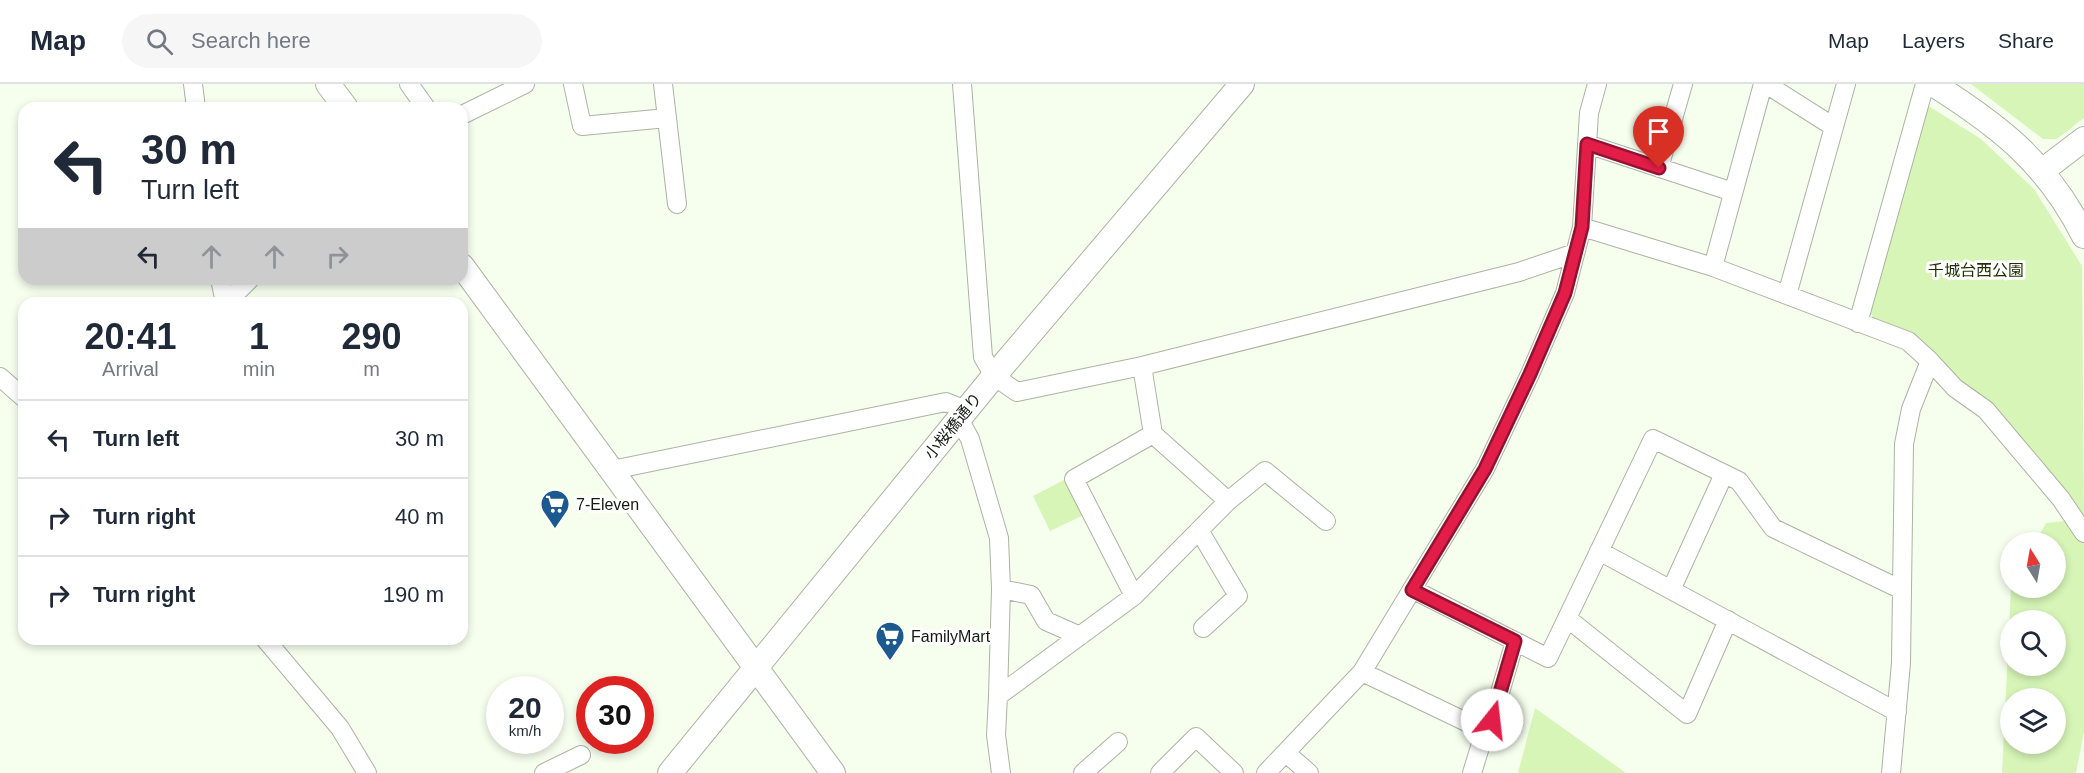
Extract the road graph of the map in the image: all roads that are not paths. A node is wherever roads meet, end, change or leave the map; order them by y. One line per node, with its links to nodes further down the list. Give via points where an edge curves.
1 (193, 84): 15 (street)
2 (328, 84): 16 (street)
3 (409, 84): 17 (street)
4 (525, 84): 18 (street)
5 (573, 84): 19 (street, via 582,126)
6 (663, 84): 19 (street)
7 (962, 84): 38 (street, via 983,357)
8 (1242, 84): 38 (street, 小桜橋通り)
9 (1597, 84): 22 (street, via 1589,113)
10 (1683, 84): 23 (street)
11 (1764, 84): 20 (street); 25 (street)
12 (1846, 84): 20 (street)
13 (1925, 84): 35 (street)
14 (1933, 84): 24 (street, via 1978,112 2013,140)
15 (195, 102)
16 (342, 102)
17 (422, 102)
18 (468, 112)
19 (667, 118): 26 (street)
20 (1834, 127): 33 (street)
21 (2084, 139): 24 (street)
22 (1587, 144): 23 (street); 27 (street)
23 (1659, 168): 25 (street)
24 (2042, 171): 28 (street)
25 (1733, 192): 30 (street)
26 (677, 204)
27 (1582, 227): 29 (street); 30 (street)
28 (2084, 236)
29 (1575, 253): 37 (street, via 1519,272); 51 (street, via 1561,303 1485,469)
30 (1713, 267): 33 (street)
31 (468, 274): 43 (street)
32 (244, 285): 34 (street)
33 (1786, 296): 35 (street)
34 (232, 297)
35 (1858, 323): 36 (street, via 1908,341)
36 (1930, 361): 48 (street, via 1955,388 1991,416 2061,499); 53 (street, via 1911,409 1904,444)
37 (1142, 366): 38 (street, via 1017,392); 42 (street)
38 (994, 376): 41 (street, 小桜橋通り)
39 (0, 377): 40 (street)
40 (18, 394)
41 (963, 414): 43 (street, via 946,402); 50 (street, via 999,538); 61 (street, 小桜橋通り)
42 (1153, 434): 45 (street); 54 (street, via 1074,479)
43 (612, 470): 61 (street)
44 (1724, 474): 49 (street, via 1653,439); 52 (street); 53 (street, via 1739,481 1773,528)
45 (1228, 501): 46 (street, via 1265,471); 47 (street)
46 (1326, 521)
47 (1199, 530): 54 (street); 57 (street, via 1238,596)
48 (2084, 533)
49 (1599, 551): 52 (street); 55 (street)
50 (1001, 589): 58 (street, via 1031,595 1046,621); 63 (street)
51 (1412, 590): 59 (street); 62 (street)
52 (1671, 590): 56 (street)
53 (1902, 590): 64 (street)
54 (1134, 596): 58 (street)
55 (1567, 618): 56 (street, via 1687,714); 59 (street, via 1548,658)
56 (1728, 620): 64 (street)
57 (1203, 628)
58 (1080, 636): 63 (street)
59 (1515, 641): 65 (street, via 1492,720)
60 (273, 645): 69 (street, via 340,728)
61 (756, 668): 71 (street, 小桜橋通り); 72 (street)
62 (1362, 672): 65 (street); 67 (street)
63 (998, 696): 73 (street, via 996,735)
64 (1897, 712): 80 (street)
65 (1485, 731): 79 (street)
66 (1118, 742): 74 (street)
67 (1286, 753): 77 (street); 78 (street)
68 (581, 755): 70 (street)
69 (367, 773)
70 (544, 773)
71 (670, 773)
72 (833, 773)
73 (1002, 773)
74 (1083, 773)
75 (1160, 773): 76 (street, via 1196,737)
76 (1234, 773)
77 (1266, 773)
78 (1309, 773)
79 (1472, 773)
80 (1891, 773)

